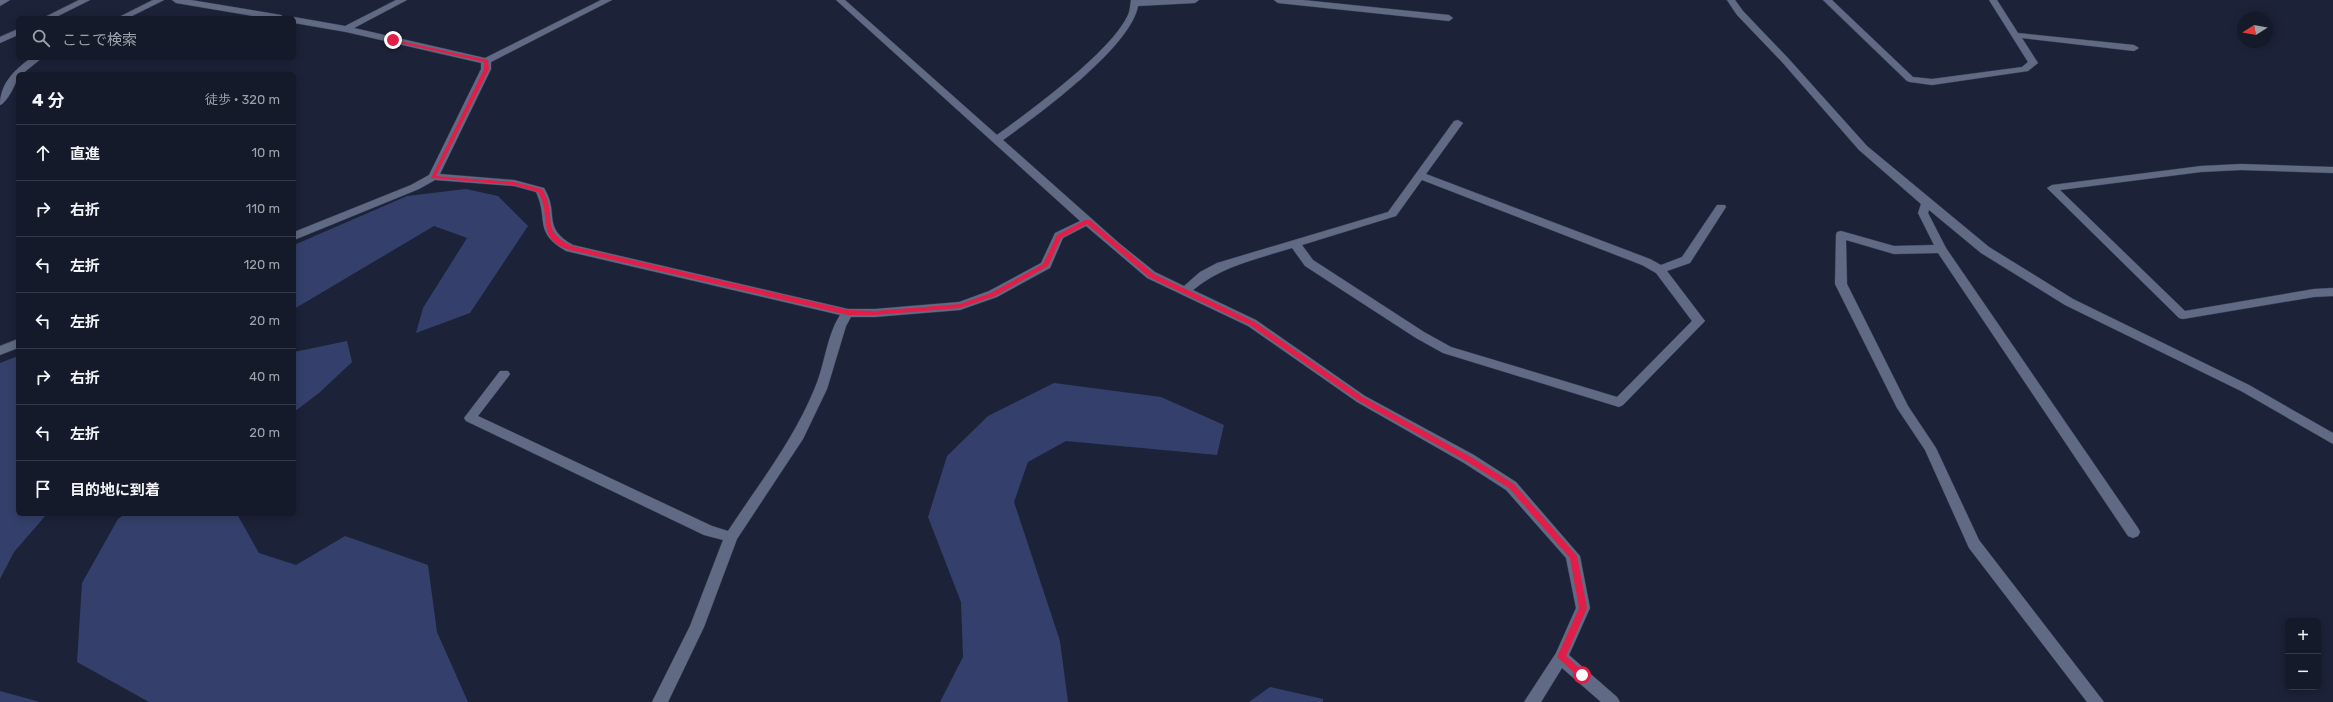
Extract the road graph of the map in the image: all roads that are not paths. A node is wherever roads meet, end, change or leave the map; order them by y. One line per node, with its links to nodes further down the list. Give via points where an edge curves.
1 (6, 0): 14 (street)
2 (86, 0): 15 (street)
3 (160, 0): 16 (street)
4 (176, 0): 17 (street)
5 (403, 0): 20 (street)
6 (608, 0): 26 (street)
7 (840, 0): 31 (street)
8 (1195, 0): 13 (street)
9 (1278, 0): 18 (street)
10 (1730, 0): 35 (street, via 1863,148)
11 (1827, 0): 22 (street, via 1910,79 1932,82 2025,69 2033,62)
12 (1993, 0): 22 (street)
13 (1137, 1): 31 (street, via 1130,22 1087,69 1020,124)
14 (0, 2)
15 (51, 16)
16 (125, 16)
17 (269, 16)
18 (1449, 18)
19 (296, 20): 20 (street)
20 (346, 29): 26 (street)
21 (16, 33): 23 (street)
22 (2015, 35): 24 (street)
23 (0, 40)
24 (2134, 48)
25 (34, 60): 27 (street)
26 (486, 61): 34 (street, via 486,69)
27 (19, 72)
28 (16, 75): 29 (street)
29 (0, 102)
30 (1458, 123): 33 (street)
31 (996, 140): 37 (street)
32 (2333, 170): 43 (street, via 2241,167 2201,169 2052,188 2183,315)
33 (1420, 175): 39 (street, via 1392,214); 41 (street, via 1646,262)
34 (432, 177): 38 (street, via 408,190); 44 (street, via 514,183 540,190 546,200 549,232 556,241 570,248)
35 (1927, 203): 40 (street, via 1923,213); 48 (street, via 1985,250 2069,302 2245,388)
36 (1721, 207): 41 (street, via 1686,260)
37 (1088, 221): 42 (street, via 1151,275); 44 (street, via 1059,236 1046,265 993,294 960,306)
38 (296, 235)
39 (1294, 243): 41 (street, via 1309,262 1447,350 1619,402 1699,321); 42 (street, via 1221,266 1204,275)
40 (1941, 249): 49 (street); 55 (street, via 1894,250 1841,235 1841,284 1903,408 1930,448 1974,544)
41 (1660, 270)
42 (1185, 291): 51 (street, via 1252,323 1361,399 1469,459 1511,486 1573,556 1583,608)
43 (2333, 292)
44 (848, 313): 50 (street, via 840,325 821,389 798,436)
45 (16, 344): 46 (street)
46 (0, 351)
47 (504, 374): 50 (street, via 470,418 709,531)
48 (2333, 439)
49 (2133, 532)
50 (731, 537): 52 (street, via 697,627)
51 (1561, 657): 53 (street); 54 (street)
52 (660, 702)
53 (1532, 702)
54 (1612, 702)
55 (2096, 702)

